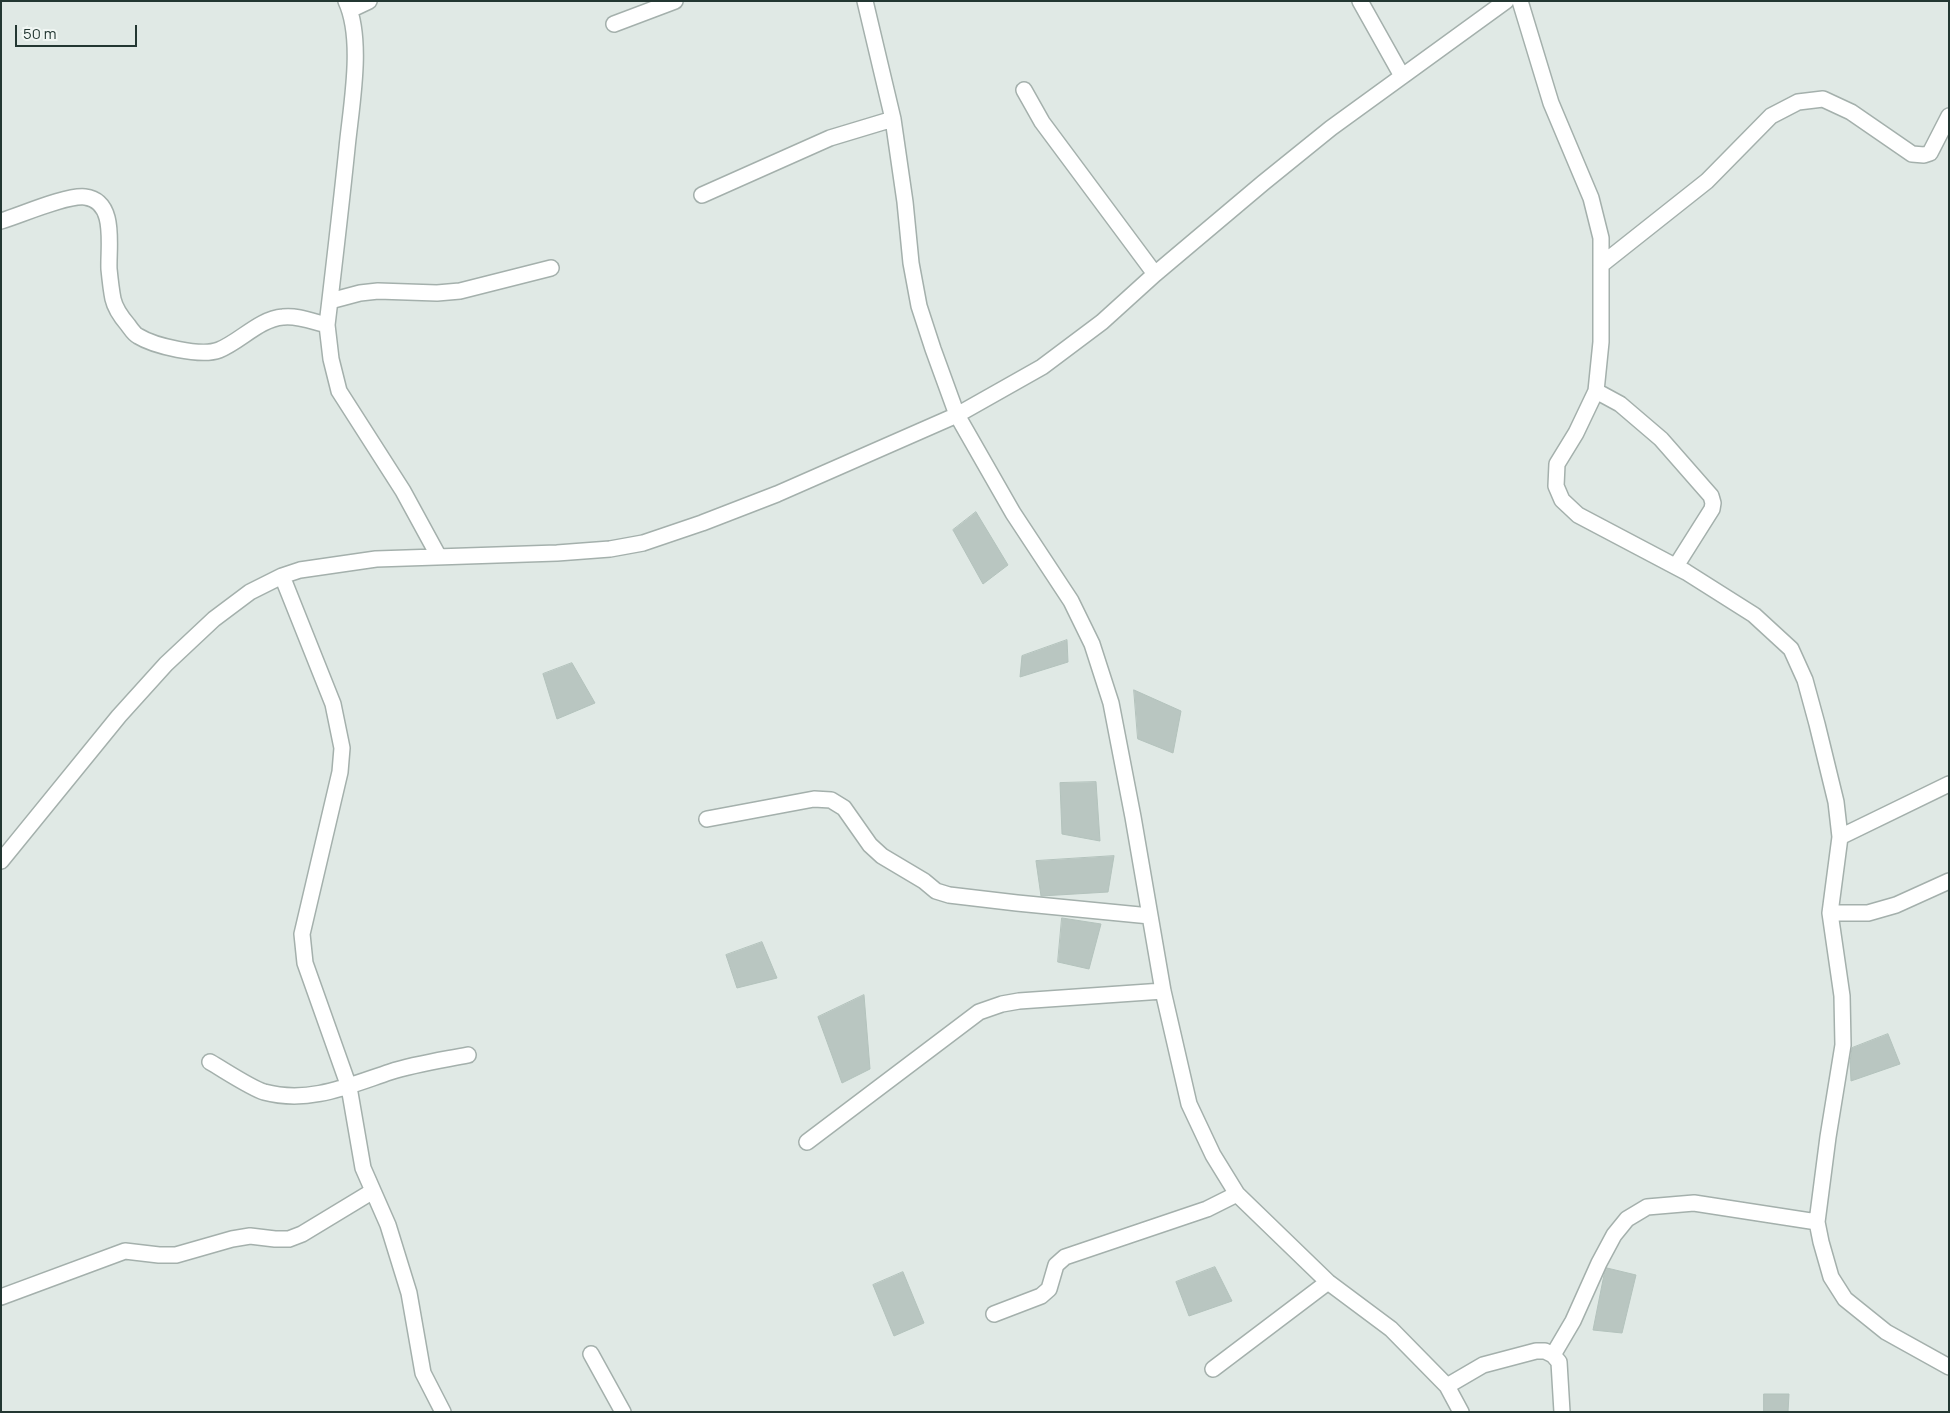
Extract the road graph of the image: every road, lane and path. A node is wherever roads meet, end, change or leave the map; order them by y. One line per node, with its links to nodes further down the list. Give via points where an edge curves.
1 (369, 1): 7 (street)
2 (675, 1): 8 (street)
3 (865, 1): 12 (street)
4 (1360, 1): 9 (street)
5 (1506, 1): 9 (street)
6 (1520, 1): 15 (street, via 1551,103 1591,198 1601,238)
7 (348, 6): 18 (street, via 355,42 354,84)
8 (614, 24)
9 (1402, 76): 17 (street, via 1286,165)
10 (1024, 90): 17 (street, via 1042,122)
11 (1949, 116): 15 (street, via 1930,153 1912,154 1850,112 1822,99 1798,102 1771,116 1707,181)
12 (893, 119): 13 (street, via 830,138); 21 (street, via 919,306)
13 (702, 195)
14 (1, 222): 19 (street, via 68,199 84,197 97,200 107,216 110,231 109,270 114,302 136,335 151,344 206,352 218,350 271,319 284,316)
15 (1601, 265): 20 (street, via 1602,342)
16 (551, 268): 18 (street, via 460,291 437,294 378,291)
17 (1155, 274): 21 (street, via 1102,322 1042,367)
18 (330, 301): 19 (street)
19 (327, 326): 22 (street, via 340,391 403,491)
20 (1596, 391): 23 (street, via 1620,404 1662,440 1711,496 1712,509); 23 (street, via 1557,464 1556,486 1562,500 1578,514)
21 (957, 415): 22 (street, via 777,494 643,543 557,553); 31 (street, via 1013,513 1071,601 1092,644 1111,704)
22 (439, 557): 24 (street, via 376,558 300,570)
23 (1676, 566): 27 (street, via 1754,615 1791,649 1805,680 1818,724 1836,802)
24 (282, 576): 28 (street, via 250,592 166,664 118,716); 35 (street, via 333,704 342,748 340,772 302,934 305,963)
25 (1949, 784): 27 (street)
26 (707, 819): 31 (street, via 814,799 830,800 844,808 870,845 882,856 936,891 1017,903)
27 (1840, 837): 30 (street)
28 (1, 861)
29 (1949, 881): 30 (street, via 1896,905 1868,913)
30 (1830, 913): 39 (street, via 1842,996 1843,1045)
31 (1150, 916): 32 (street)
32 (1163, 991): 36 (street, via 1019,1001 979,1012); 38 (street, via 1189,1104 1213,1155)
33 (468, 1055): 35 (street, via 392,1072)
34 (210, 1062): 35 (street, via 262,1092 295,1097)
35 (349, 1087): 37 (street, via 363,1168)
36 (808, 1142)
37 (373, 1191): 41 (street, via 289,1239 250,1236 176,1255 125,1251); 48 (street, via 388,1225 410,1293 423,1373)
38 (1237, 1194): 40 (street); 42 (street, via 1207,1209 1065,1257 1056,1265 1049,1289 1041,1296)
39 (1817, 1222): 44 (street, via 1694,1203 1647,1207 1627,1218 1614,1234 1573,1321); 45 (street, via 1831,1278 1845,1299 1886,1332)
40 (1328, 1282): 46 (street); 47 (street, via 1391,1329)
41 (1, 1297)
42 (994, 1314)
43 (591, 1354): 49 (street)
44 (1553, 1355): 47 (street, via 1545,1350 1536,1351 1483,1365); 51 (street, via 1559,1362)
45 (1949, 1366)
46 (1213, 1369)
47 (1447, 1386): 50 (street)
48 (443, 1412)
49 (623, 1412)
50 (1461, 1412)
51 (1562, 1412)

